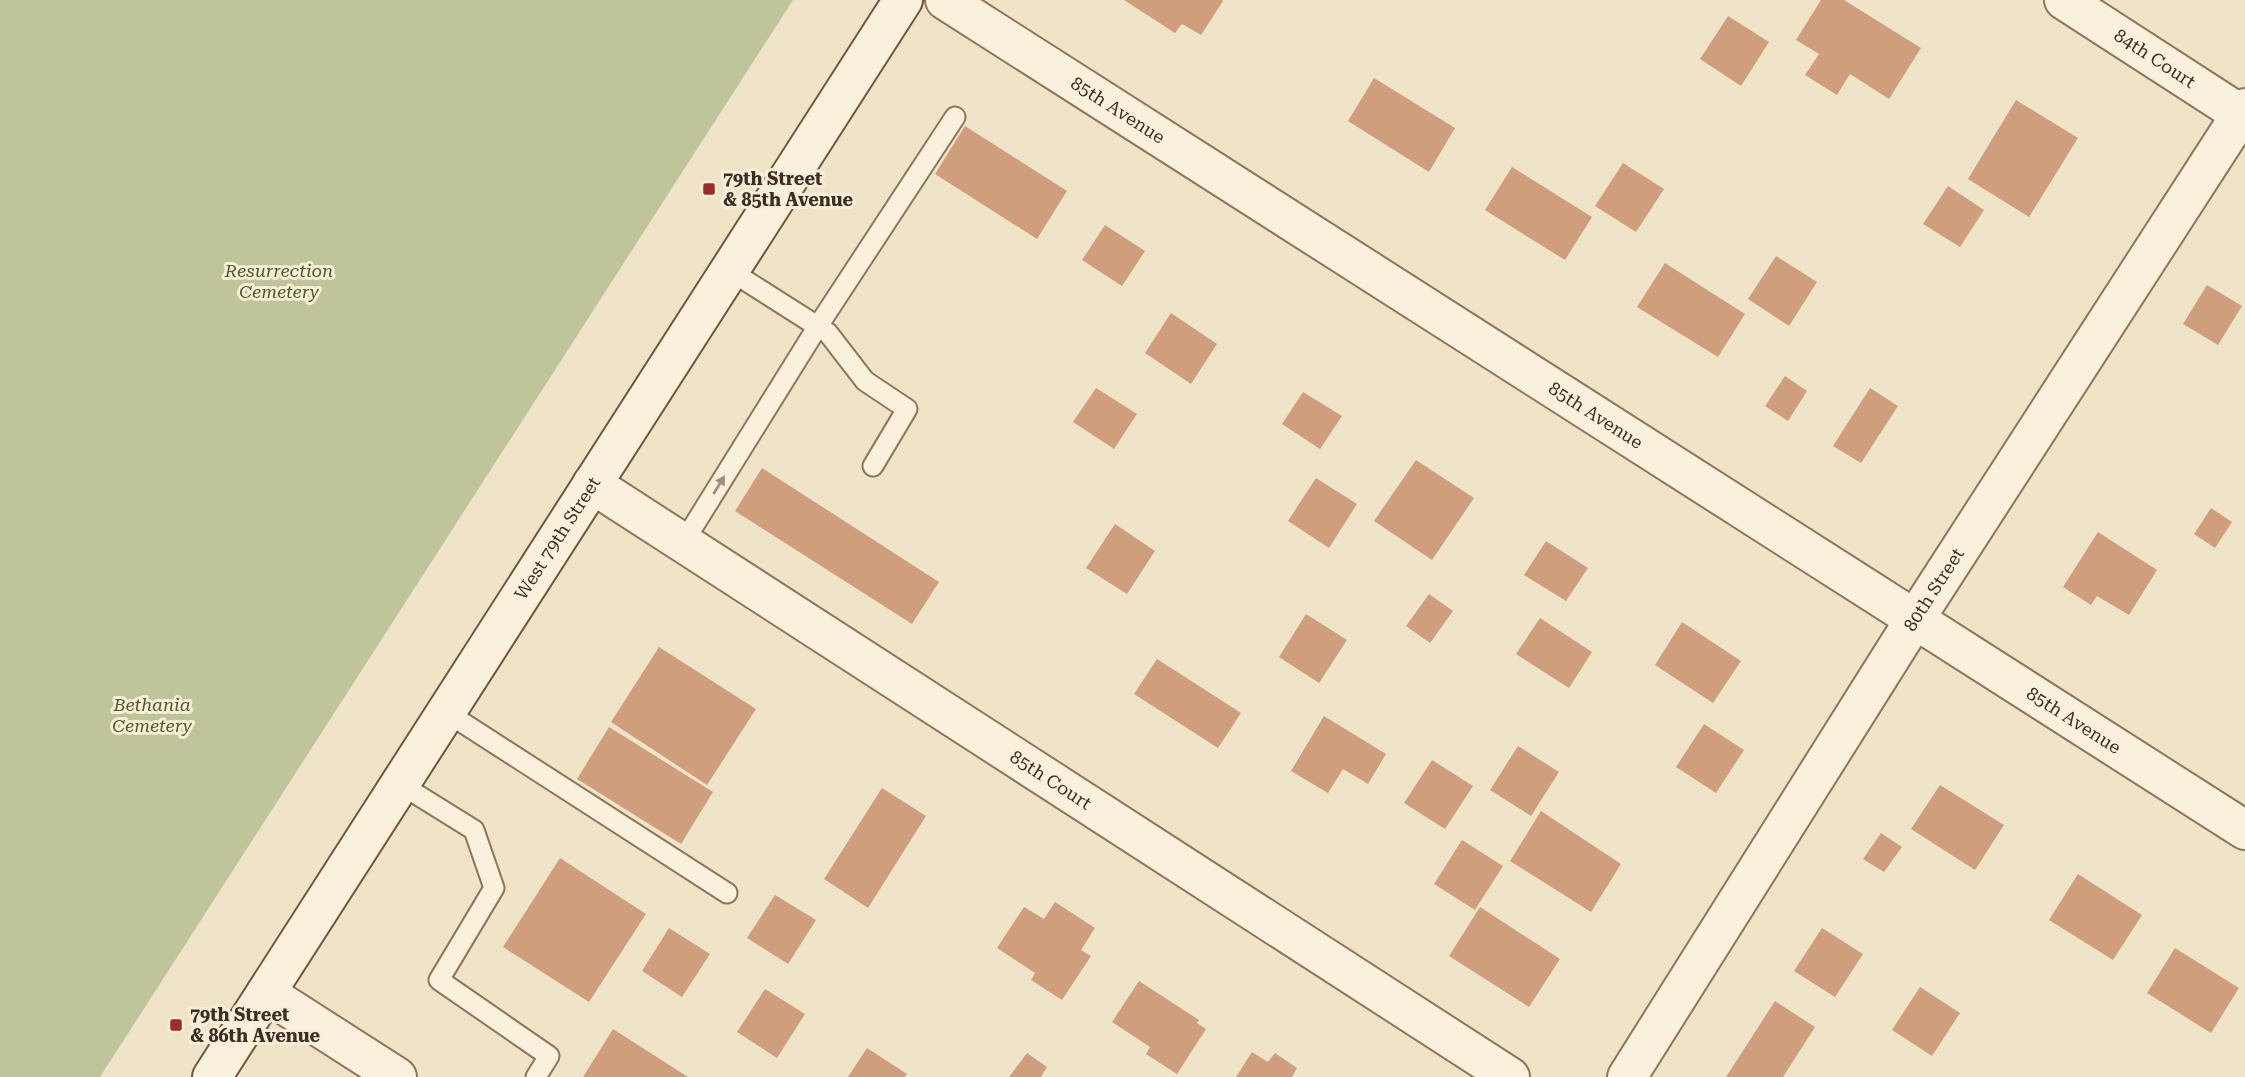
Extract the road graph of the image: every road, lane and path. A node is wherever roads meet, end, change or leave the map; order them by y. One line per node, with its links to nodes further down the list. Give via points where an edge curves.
1 (903, 0): 6 (street, West 79th Street)
2 (945, 0): 11 (street, 85th Avenue)
3 (2064, 0): 4 (street, 84th Court)
4 (2244, 113): 11 (street, 80th Street)
5 (955, 117): 7 (lane)
6 (729, 270): 7 (lane); 9 (street, West 79th Street)
7 (818, 326): 8 (lane, via 865,381 907,409); 10 (lane, one-way to 7)
8 (873, 466)
9 (592, 484): 10 (street, 85th Court); 12 (street, West 79th Street)
10 (683, 542): 20 (street, 85th Court)
11 (1915, 619): 14 (street, 85th Avenue); 21 (street, 80th Street)
12 (446, 712): 13 (street, West 79th Street); 15 (lane)
13 (400, 784): 16 (street, West 79th Street); 19 (lane, via 474,830 494,888 439,980 549,1056)
14 (2245, 830)
15 (727, 893)
16 (266, 993): 17 (street, West 79th Street); 18 (street)
17 (212, 1077)
18 (397, 1077)
19 (536, 1077)
20 (1510, 1077)
21 (1627, 1077)

